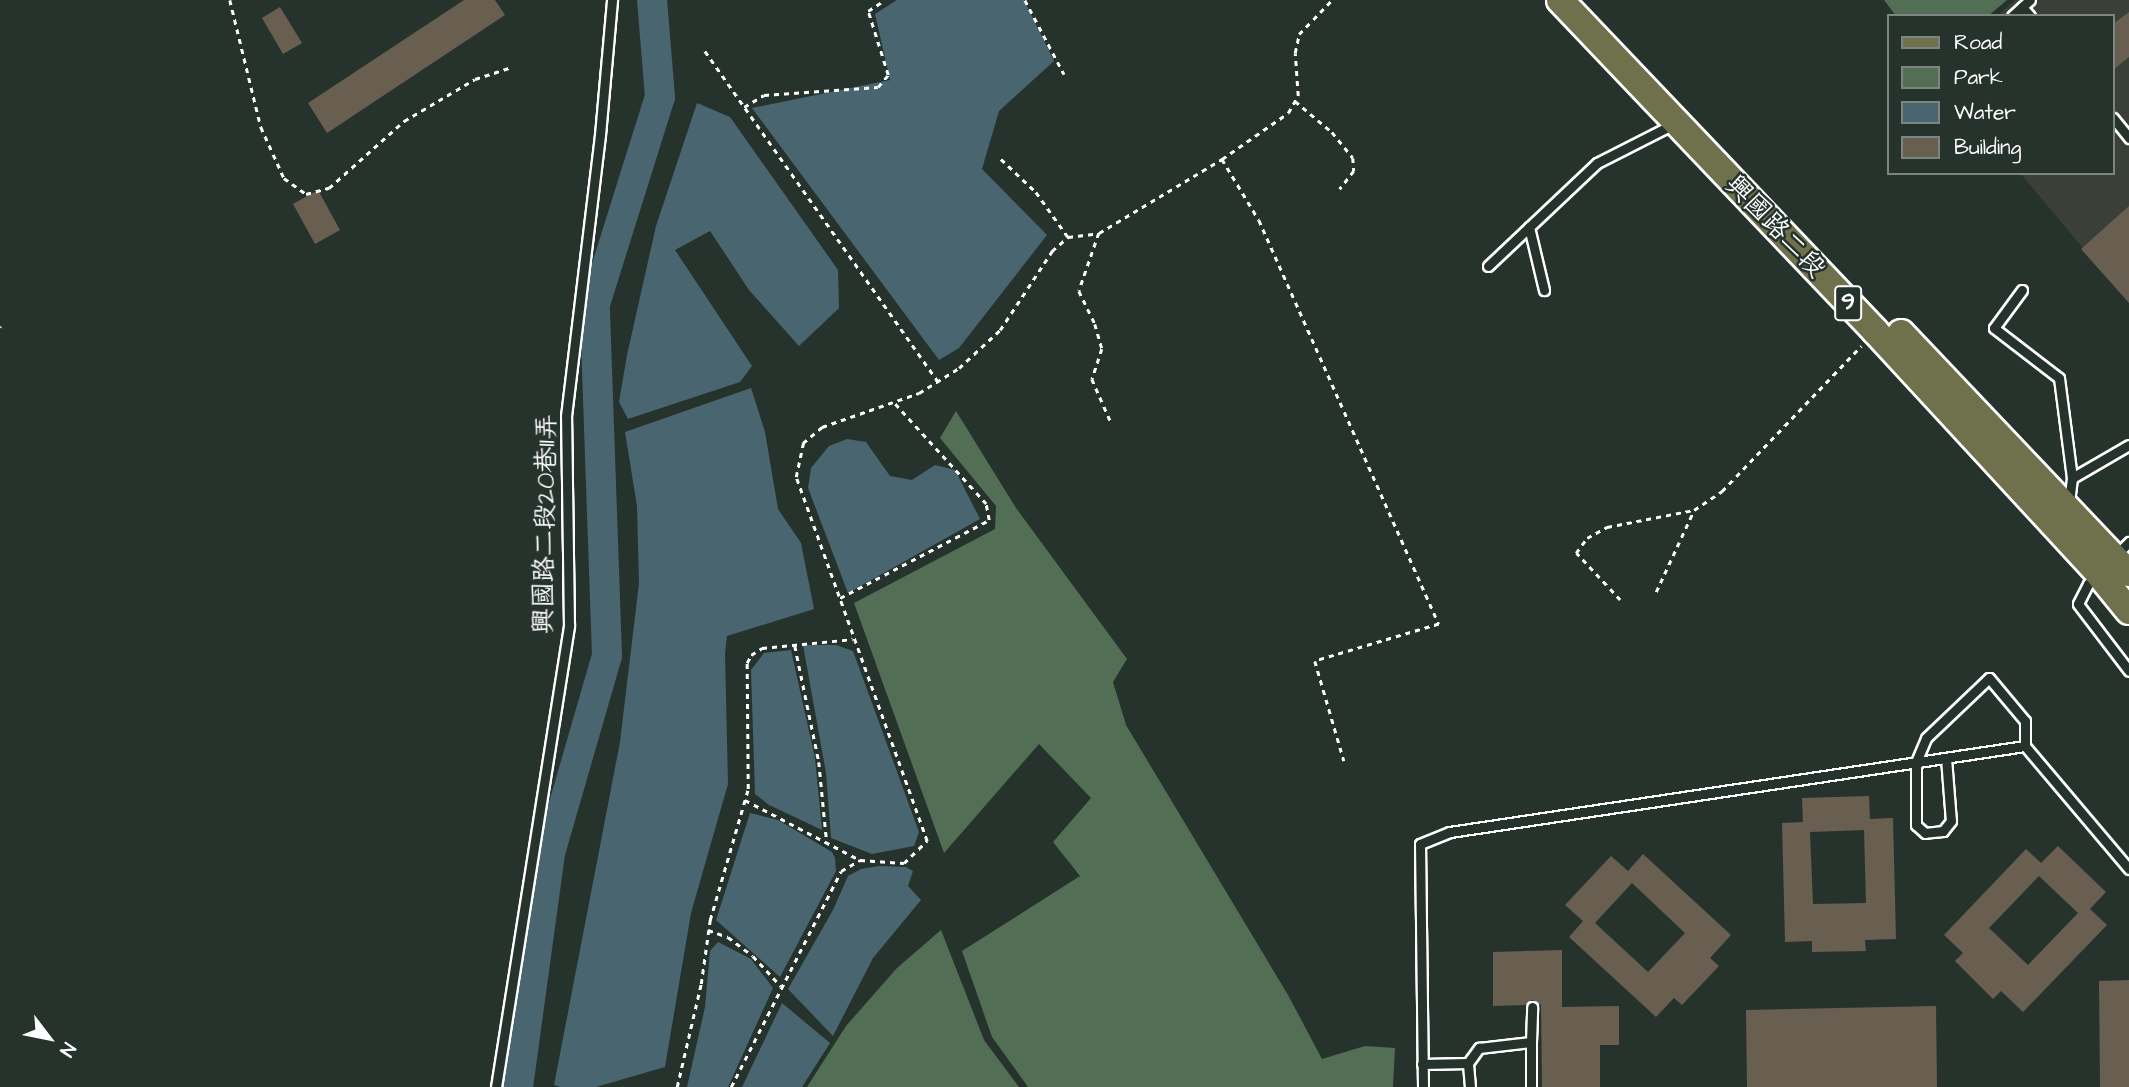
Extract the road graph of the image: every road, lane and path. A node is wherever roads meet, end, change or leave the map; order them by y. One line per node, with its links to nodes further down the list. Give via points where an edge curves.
1 (230, 0): 9 (path, via 261,127 284,178 306,194 329,188 404,121 475,79)
2 (612, 0): 55 (lane, 興國路二段20巷11弄, via 566,416 569,626)
3 (885, 0): 12 (path, via 868,11 888,75 878,87 764,95)
4 (1025, 0): 10 (path)
5 (1332, 0): 11 (path, via 1299,34)
6 (1560, 0): 14 (main road, 興國路二段 / 9)
7 (1580, 0): 31 (main road, 興國路二段 / 9)
8 (705, 51): 12 (path)
9 (511, 67)
10 (1064, 74)
11 (1295, 101): 17 (path, via 1288,113); 18 (path, via 1332,132 1353,158 1354,171)
12 (744, 107): 26 (path)
13 (2115, 120): 15 (lane)
14 (1676, 123): 19 (lane, via 1597,163); 25 (main road, 興國路二段 / 9)
15 (2129, 138)
16 (1001, 159): 21 (path, via 1037,192)
17 (1222, 159): 20 (path); 43 (path, via 1259,220 1439,624 1315,661)
18 (1340, 188)
19 (1529, 227): 22 (lane); 23 (lane)
20 (1099, 233): 21 (path); 28 (path, via 1079,291 1102,349 1091,379)
21 (1068, 237): 26 (path, via 1052,251 1000,330)
22 (1489, 266)
23 (1544, 290)
24 (2022, 290): 30 (lane, via 1994,328 2060,378)
25 (1875, 331): 32 (path, via 1722,491); 33 (main road, 興國路二段 / 9)
26 (938, 381): 27 (path)
27 (894, 402): 35 (path, via 822,427 803,443 796,477); 35 (path, via 986,504 989,520)
28 (1110, 420)
29 (2129, 445): 30 (lane)
30 (2071, 478): 31 (lane)
31 (2069, 508): 33 (main road, 興國路二段 / 9)
32 (1693, 510): 34 (path); 36 (path, via 1607,527 1587,538 1576,553)
33 (2118, 561): 37 (main road, 興國路二段 / 9); 40 (lane, via 2088,584 2078,604)
34 (1656, 592)
35 (840, 598): 38 (path)
36 (1620, 600)
37 (2129, 611)
38 (855, 639): 39 (path); 47 (path, via 928,841 904,863)
39 (795, 644): 45 (path, via 762,648 747,663 748,789); 46 (path, via 819,762)
40 (2129, 671)
41 (2025, 746): 42 (lane); 44 (lane, via 2025,721 1989,678 1926,738); 48 (lane)
42 (1946, 758): 44 (lane); 44 (lane, via 1951,821 1943,831 1925,833 1916,824)
43 (1344, 761)
44 (1916, 762): 54 (lane, via 1451,832 1420,844)
45 (744, 800): 46 (path); 49 (path)
46 (827, 843): 47 (path)
47 (860, 860): 50 (path, via 841,871)
48 (2129, 869)
49 (708, 930): 50 (path, via 728,937 753,956); 56 (path, via 701,984)
50 (781, 986): 57 (path)
51 (1532, 1007): 52 (lane)
52 (1531, 1042): 53 (lane, via 1479,1048); 60 (lane)
53 (1468, 1063): 54 (lane); 59 (lane)
54 (1422, 1064): 58 (lane)
55 (496, 1087)
56 (677, 1087)
57 (731, 1087)
58 (1423, 1087)
59 (1470, 1087)
60 (1531, 1087)

